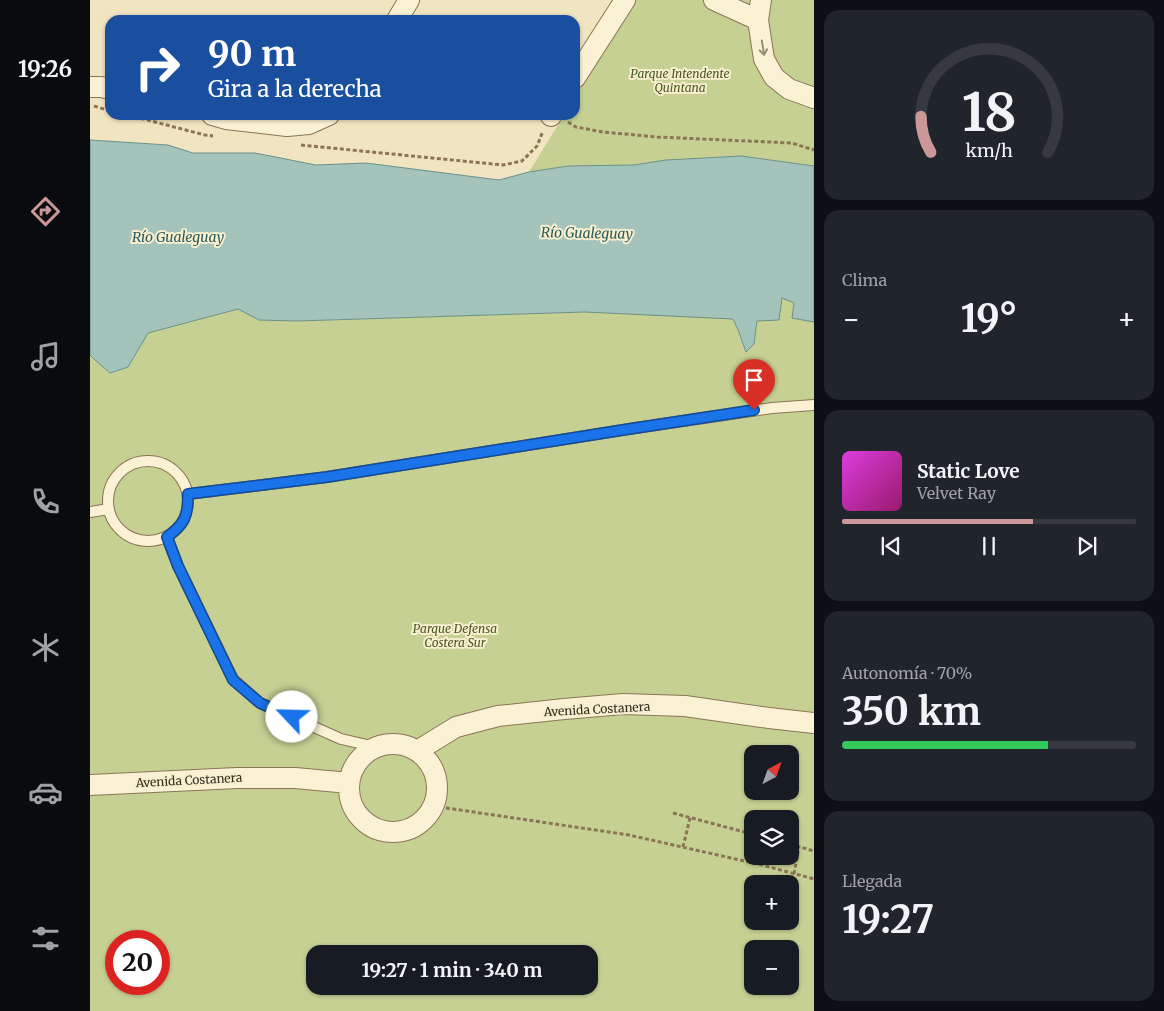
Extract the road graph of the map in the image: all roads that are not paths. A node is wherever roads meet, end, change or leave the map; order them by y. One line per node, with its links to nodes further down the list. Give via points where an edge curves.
1 (409, 0): 5 (street)
2 (625, 0): 7 (street)
3 (714, 0): 6 (street)
4 (761, 0): 6 (street)
5 (401, 15)
6 (758, 20): 10 (street, one-way to 10, via 764,59 774,77 789,89)
7 (580, 70)
8 (90, 86): 9 (street)
9 (105, 88)
10 (814, 98)
11 (235, 120): 12 (street, via 287,126)
12 (318, 120)
13 (814, 405): 14 (lane, via 772,408 327,477)
14 (188, 494): 15 (lane, via 176,472 153,461 140,462 118,474 108,497); 17 (lane, via 184,519)
15 (109, 509): 16 (lane); 17 (lane, via 113,521 131,538 156,541)
16 (90, 512)
17 (167, 537): 19 (lane, via 233,680 260,703 341,739)
18 (814, 723): 20 (street, Avenida Costanera, via 686,706 623,704 498,716 456,727)
19 (376, 747): 20 (street, via 404,745); 21 (street, via 357,761)
20 (417, 751): 21 (street, via 434,770 437,794 434,806 415,826 388,832 363,821 349,797)
21 (349, 783): 22 (street, Avenida Costanera, via 295,778 237,778)
22 (90, 785)

